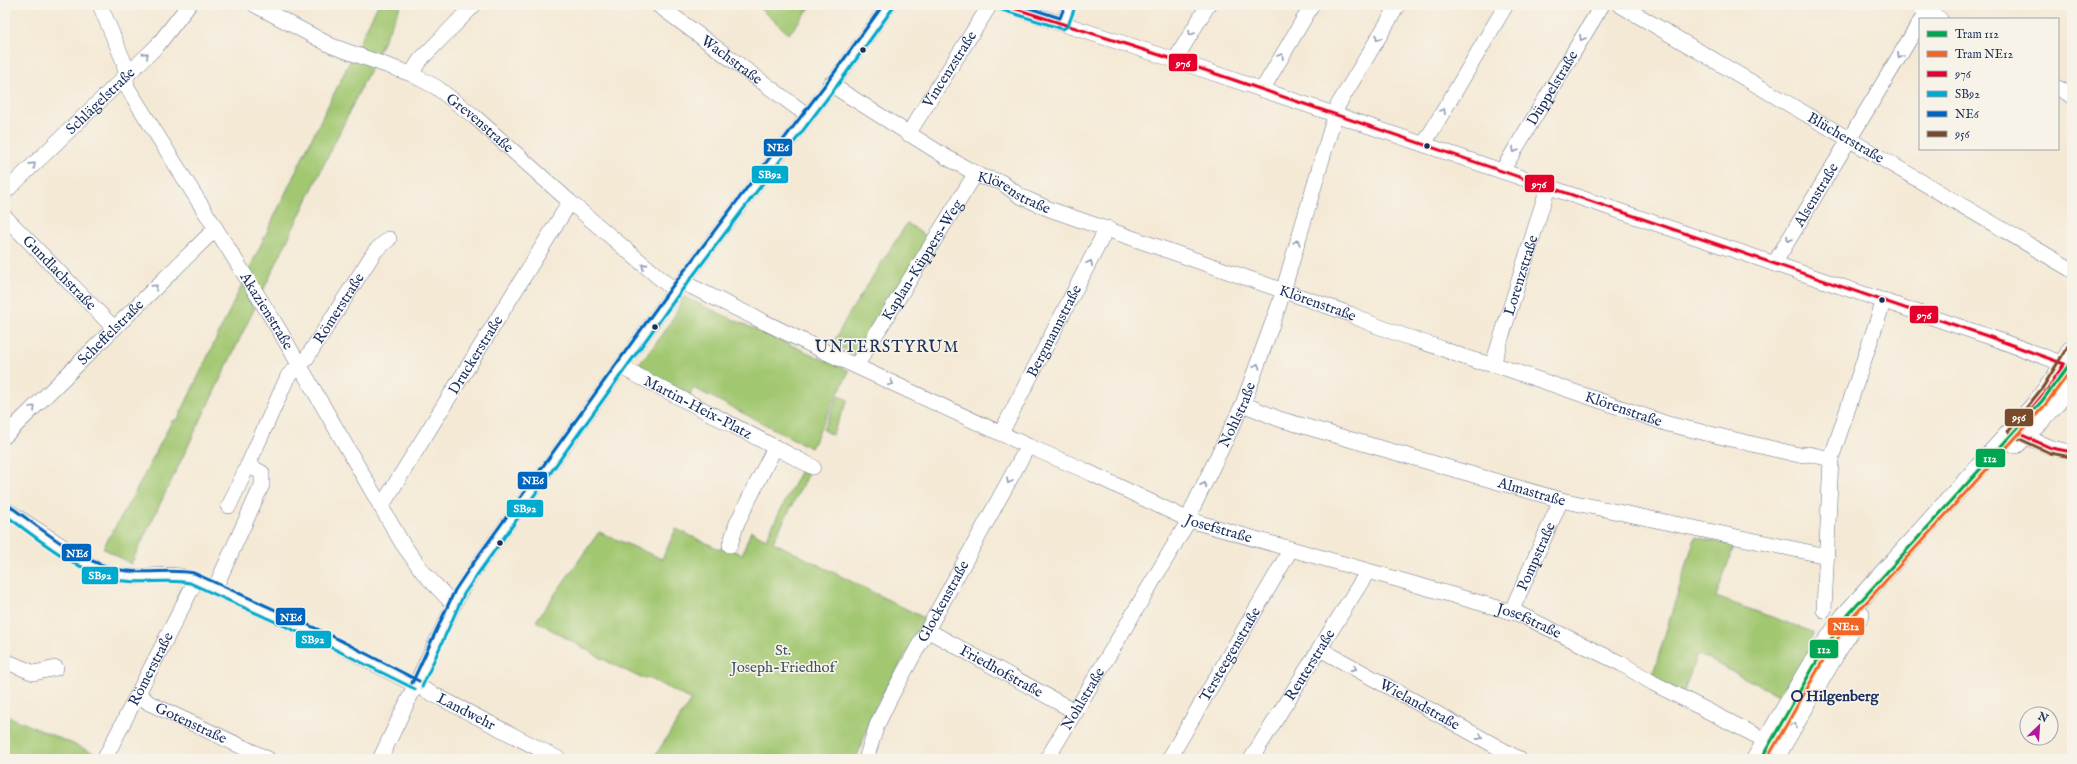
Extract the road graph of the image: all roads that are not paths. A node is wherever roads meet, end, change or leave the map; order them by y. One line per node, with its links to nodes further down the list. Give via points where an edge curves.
1 (100, 5): 22 (street, Akazienstraße, via 124,62)
2 (190, 5): 22 (street, Schlägelstraße, one-way to 2, via 160,42)
3 (255, 5): 21 (street, Grevenstraße, via 332,46)
4 (474, 5): 21 (street, via 420,60)
5 (658, 5): 27 (street, Wachstraße)
6 (889, 5): 23 (street)
7 (990, 5): 29 (street, Vincenzstraße)
8 (1004, 5): 19 (street)
9 (1070, 5): 19 (street)
10 (1208, 5): 20 (street, one-way to 20)
11 (1312, 5): 25 (street, one-way to 11)
12 (1398, 5): 28 (street, Nohlstraße, one-way to 28, via 1338,105)
13 (1506, 5): 31 (street, one-way to 13)
14 (1602, 5): 32 (street, Düppelstraße, one-way to 32)
15 (1620, 5): 30 (street, Blücherstraße)
16 (1923, 12): 17 (street)
17 (1938, 18)
18 (1919, 19): 30 (street, Alsenstraße, one-way to 30)
19 (1064, 24): 20 (street)
20 (1175, 60): 25 (street)
21 (411, 74): 36 (street, Grevenstraße, via 426,80 461,105)
22 (125, 76): 35 (street, Schlägelstraße, one-way to 22); 39 (street, Akazienstraße, via 127,87)
23 (830, 84): 27 (street); 29 (street, Klörenstraße)
24 (2059, 89): 26 (street)
25 (1262, 90): 28 (street)
26 (2072, 96)
27 (807, 115): 43 (street)
28 (1336, 115): 31 (street); 44 (street, Nohlstraße, one-way to 28)
29 (908, 134): 33 (street, Klörenstraße)
30 (1849, 140): 41 (street, Alsenstraße, one-way to 41); 42 (street, Blücherstraße)
31 (1424, 144): 32 (street)
32 (1502, 171): 34 (street)
33 (976, 173): 38 (street, Klörenstraße, via 1001,182 1035,203); 50 (street, Kaplan-Küppers-Weg)
34 (1548, 187): 41 (street); 48 (street, Lorenzstraße)
35 (5, 192)
36 (570, 202): 43 (street, Grevenstraße, one-way to 36); 65 (street, Druckerstraße)
37 (5, 217): 46 (street, Gundlachstraße)
38 (1107, 228): 44 (street, Klörenstraße); 54 (street, Bergmannstraße, one-way to 38)
39 (215, 229): 46 (street, Scheffelstraße, one-way to 39); 49 (street, Akazienstraße)
40 (389, 239): 49 (street, Römerstraße, via 375,252)
41 (1774, 264): 45 (street)
42 (2072, 270)
43 (678, 286): 50 (street, Josefstraße); 51 (street)
44 (1282, 292): 48 (street, Klörenstraße, via 1350,314 1363,321 1473,360); 53 (street, Nohlstraße, one-way to 44)
45 (1884, 300): 47 (street); 60 (street)
46 (114, 328): 56 (street, Scheffelstraße, one-way to 46)
47 (2069, 361): 55 (main road)
48 (1493, 364): 60 (street, Klörenstraße, via 1672,426 1799,455 1809,454)
49 (299, 366): 61 (street, Römerstraße, via 288,376); 65 (street, Akazienstraße)
50 (856, 366): 54 (street, Josefstraße, one-way to 54)
51 (621, 367): 58 (street, Martin-Heix-Platz); 74 (street, via 473,572)
52 (2072, 384): 55 (main road)
53 (1243, 404): 63 (street, Almastraße, via 1279,419); 67 (street, Nohlstraße, one-way to 53)
54 (1001, 433): 57 (street, Josefstraße)
55 (2019, 434): 59 (street, via 2051,448); 84 (main road, via 1844,617 1818,654); 95 (main road, one-way to 55, via 1861,613 2005,453)
56 (5, 436)
57 (1028, 446): 67 (street, Josefstraße); 77 (street, Glockenstraße, one-way to 77)
58 (775, 447): 62 (street, Martin-Heix-Platz); 68 (street, via 737,523)
59 (2072, 452)
60 (1830, 459): 70 (street)
61 (248, 465): 64 (street, Römerstraße); 73 (street, via 262,473 262,485)
62 (813, 467)
63 (1561, 500): 70 (street, Almastraße); 76 (street, Pompstraße)
64 (229, 506)
65 (381, 507): 74 (street, Akazienstraße, via 410,555)
66 (5, 509): 72 (street, Landwehr, via 83,560 109,573 127,576 178,576)
67 (1189, 520): 69 (street, Josefstraße); 83 (street, Nohlstraße)
68 (730, 545)
69 (1291, 549): 71 (street, Josefstraße); 91 (street, Tersteegenstraße)
70 (1827, 556): 75 (street)
71 (1368, 571): 76 (street, Josefstraße); 78 (street, Reuterstraße)
72 (196, 580): 73 (street, Landwehr); 82 (street, Römerstraße)
73 (215, 588): 81 (street, Landwehr, via 324,638)
74 (454, 606): 81 (street)
75 (1824, 610)
76 (1510, 612): 84 (street, Josefstraße, via 1536,621 1602,654)
77 (927, 630): 83 (street, Friedhofstraße); 89 (street, Glockenstraße, via 881,716)
78 (1320, 649): 92 (street, Reuterstraße); 93 (street, Wielandstraße, one-way to 93)
79 (5, 661): 80 (street, via 34,673)
80 (56, 668)
81 (417, 685): 87 (street); 88 (street, Landwehr)
82 (139, 694): 85 (street, Römerstraße, via 132,702); 86 (street, Gotenstraße, via 149,703)
83 (1076, 712): 90 (street, Nohlstraße)
84 (1767, 741): 94 (main road); 95 (street)
85 (104, 758)
86 (268, 759)
87 (380, 759)
88 (559, 759)
89 (866, 759)
90 (1047, 759)
91 (1169, 759)
92 (1251, 759)
93 (1519, 759)
94 (1756, 759)
95 (1773, 759)

